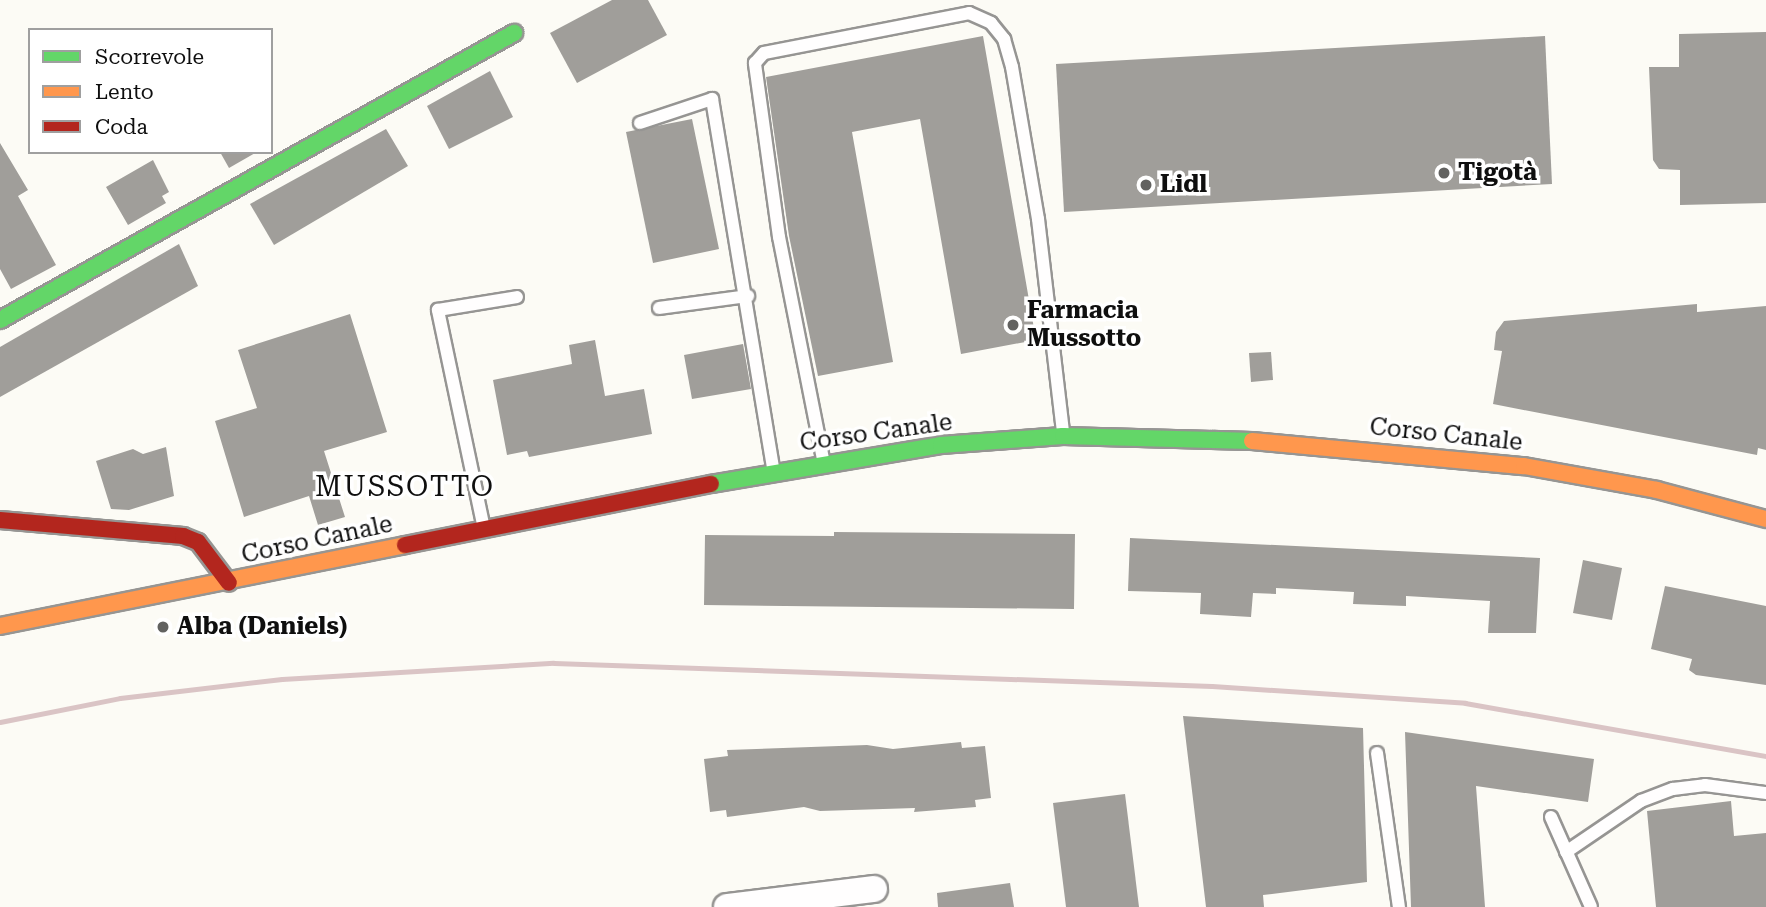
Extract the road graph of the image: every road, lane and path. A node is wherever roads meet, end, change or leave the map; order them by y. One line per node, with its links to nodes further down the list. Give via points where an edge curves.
1 (514, 33): 6 (main road)
2 (640, 122): 3 (lane, via 712,99)
3 (748, 296): 5 (lane); 9 (lane)
4 (517, 297): 12 (lane, via 438,310)
5 (659, 308)
6 (0, 320)
7 (1063, 436): 8 (main road, Corso Canale, via 941,445); 8 (lane, via 1038,219 1012,66 998,31 969,13 764,53 755,64 779,237); 10 (main road, Corso Canale, via 1153,435 1333,446 1524,466 1657,491)
8 (823, 463): 9 (main road, Corso Canale)
9 (774, 471): 12 (main road, Corso Canale)
10 (1766, 519)
11 (0, 520): 13 (main road, via 183,536 198,542)
12 (484, 528): 13 (main road, Corso Canale)
13 (229, 583): 14 (main road, Corso Canale)
14 (0, 626)
15 (1377, 753): 21 (lane)
16 (1766, 793): 18 (lane, via 1705,785 1673,789 1641,801)
17 (1550, 817): 18 (lane)
18 (1566, 852): 22 (lane)
19 (874, 889): 20 (street)
20 (727, 907)
21 (1399, 907)
22 (1591, 907)

